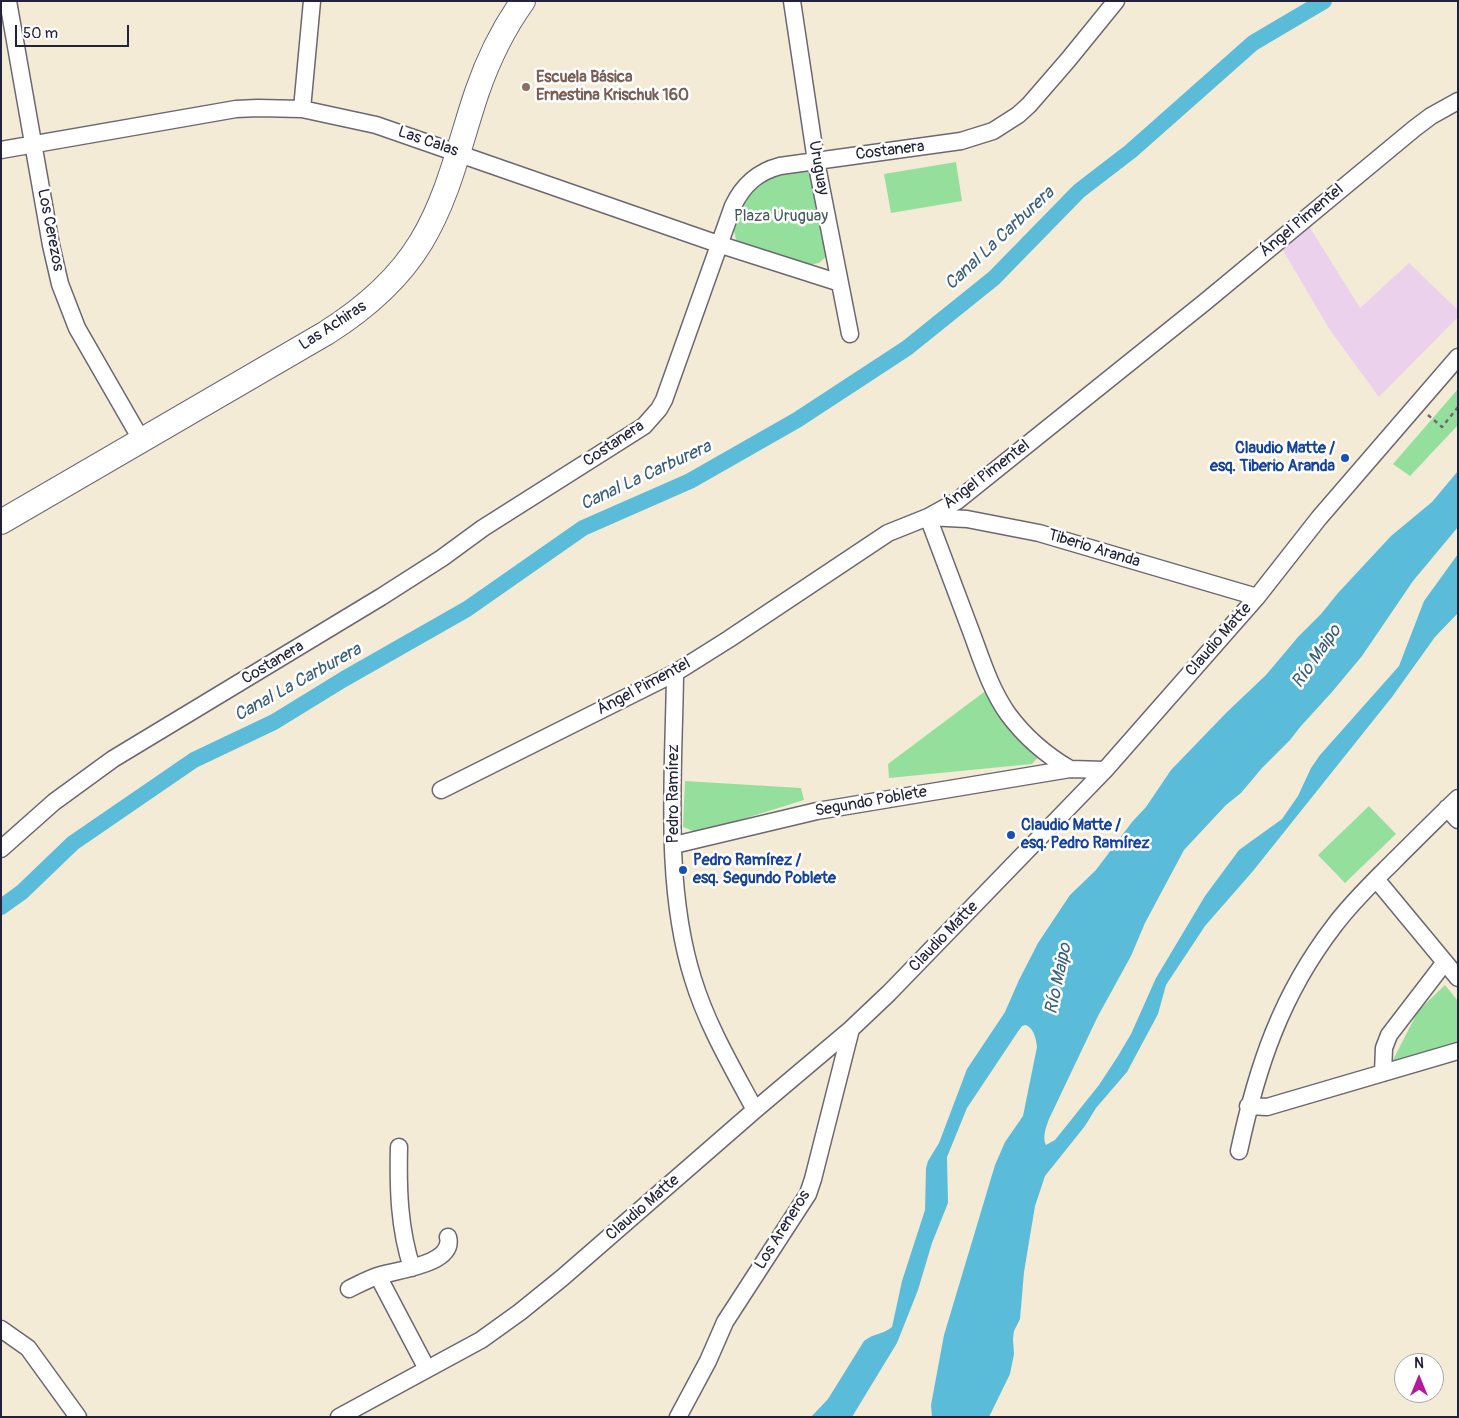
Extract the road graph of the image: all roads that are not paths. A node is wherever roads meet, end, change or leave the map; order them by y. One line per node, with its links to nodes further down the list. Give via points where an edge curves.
1 (8, 1): 8 (street, Los Cerezos)
2 (312, 1): 7 (street)
3 (523, 1): 10 (street, Las Achiras, via 489,61)
4 (792, 1): 11 (street, Uruguay)
5 (1116, 1): 11 (street, Costanera, via 1029,105 993,131 961,141)
6 (1458, 101): 17 (street, Ángel Pimentel, via 1415,128 971,491)
7 (302, 109): 8 (street, Las Calas, via 236,109); 10 (street, Las Calas, via 376,124)
8 (34, 144): 9 (street, Las Calas); 16 (street, Los Cerezos, via 66,303 90,353)
9 (1, 150)
10 (458, 152): 12 (street, Las Calas); 16 (street, Las Achiras, via 421,242 401,270 372,300 334,328)
11 (816, 161): 12 (street, Costanera, via 770,168 752,179 738,196); 13 (street, Uruguay)
12 (721, 245): 13 (street, Las Calas); 26 (street, Costanera, via 664,400 644,426 483,528 381,598 114,758 54,802)
13 (840, 283): 14 (street, Uruguay)
14 (850, 334)
15 (1458, 357): 19 (street, Claudio Matte, via 1319,518)
16 (142, 441): 18 (street, Las Achiras)
17 (928, 516): 19 (street, Tiberio Aranda, via 967,518 1039,533); 20 (street, Ángel Pimentel, via 877,539); 21 (street, via 988,677 1001,703 1031,740)
18 (1, 522)
19 (1257, 597): 22 (street, Claudio Matte)
20 (675, 673): 23 (street, Ángel Pimentel); 25 (street, Pedro Ramírez)
21 (1070, 769): 22 (street, Segundo Poblete); 25 (street, Segundo Poblete, via 817,811)
22 (1105, 770): 30 (street, Claudio Matte, via 890,993)
23 (441, 790)
24 (1454, 809): 27 (street)
25 (674, 845): 34 (street, Pedro Ramírez, via 681,930 692,979 709,1023)
26 (1, 849)
27 (1376, 879): 28 (street); 33 (street, via 1333,926 1301,975 1271,1037)
28 (1444, 962): 29 (street); 32 (street, via 1389,1035 1384,1048)
29 (1458, 978)
30 (851, 1029): 34 (street, Claudio Matte); 45 (street, Los Areneros, via 808,1194 725,1322)
31 (1458, 1051): 32 (street)
32 (1383, 1073): 33 (street, via 1267,1107)
33 (1248, 1106): 36 (street)
34 (754, 1110): 42 (street, Claudio Matte, via 520,1312 481,1340)
35 (399, 1147): 38 (street, via 400,1215)
36 (1238, 1151)
37 (448, 1237): 38 (street, via 449,1245 445,1252)
38 (412, 1268): 39 (street)
39 (378, 1276): 40 (street); 42 (street)
40 (349, 1289)
41 (1, 1329): 43 (street, via 28,1348)
42 (427, 1369): 44 (street, Claudio Matte)
43 (78, 1417)
44 (339, 1417)
45 (678, 1417)

